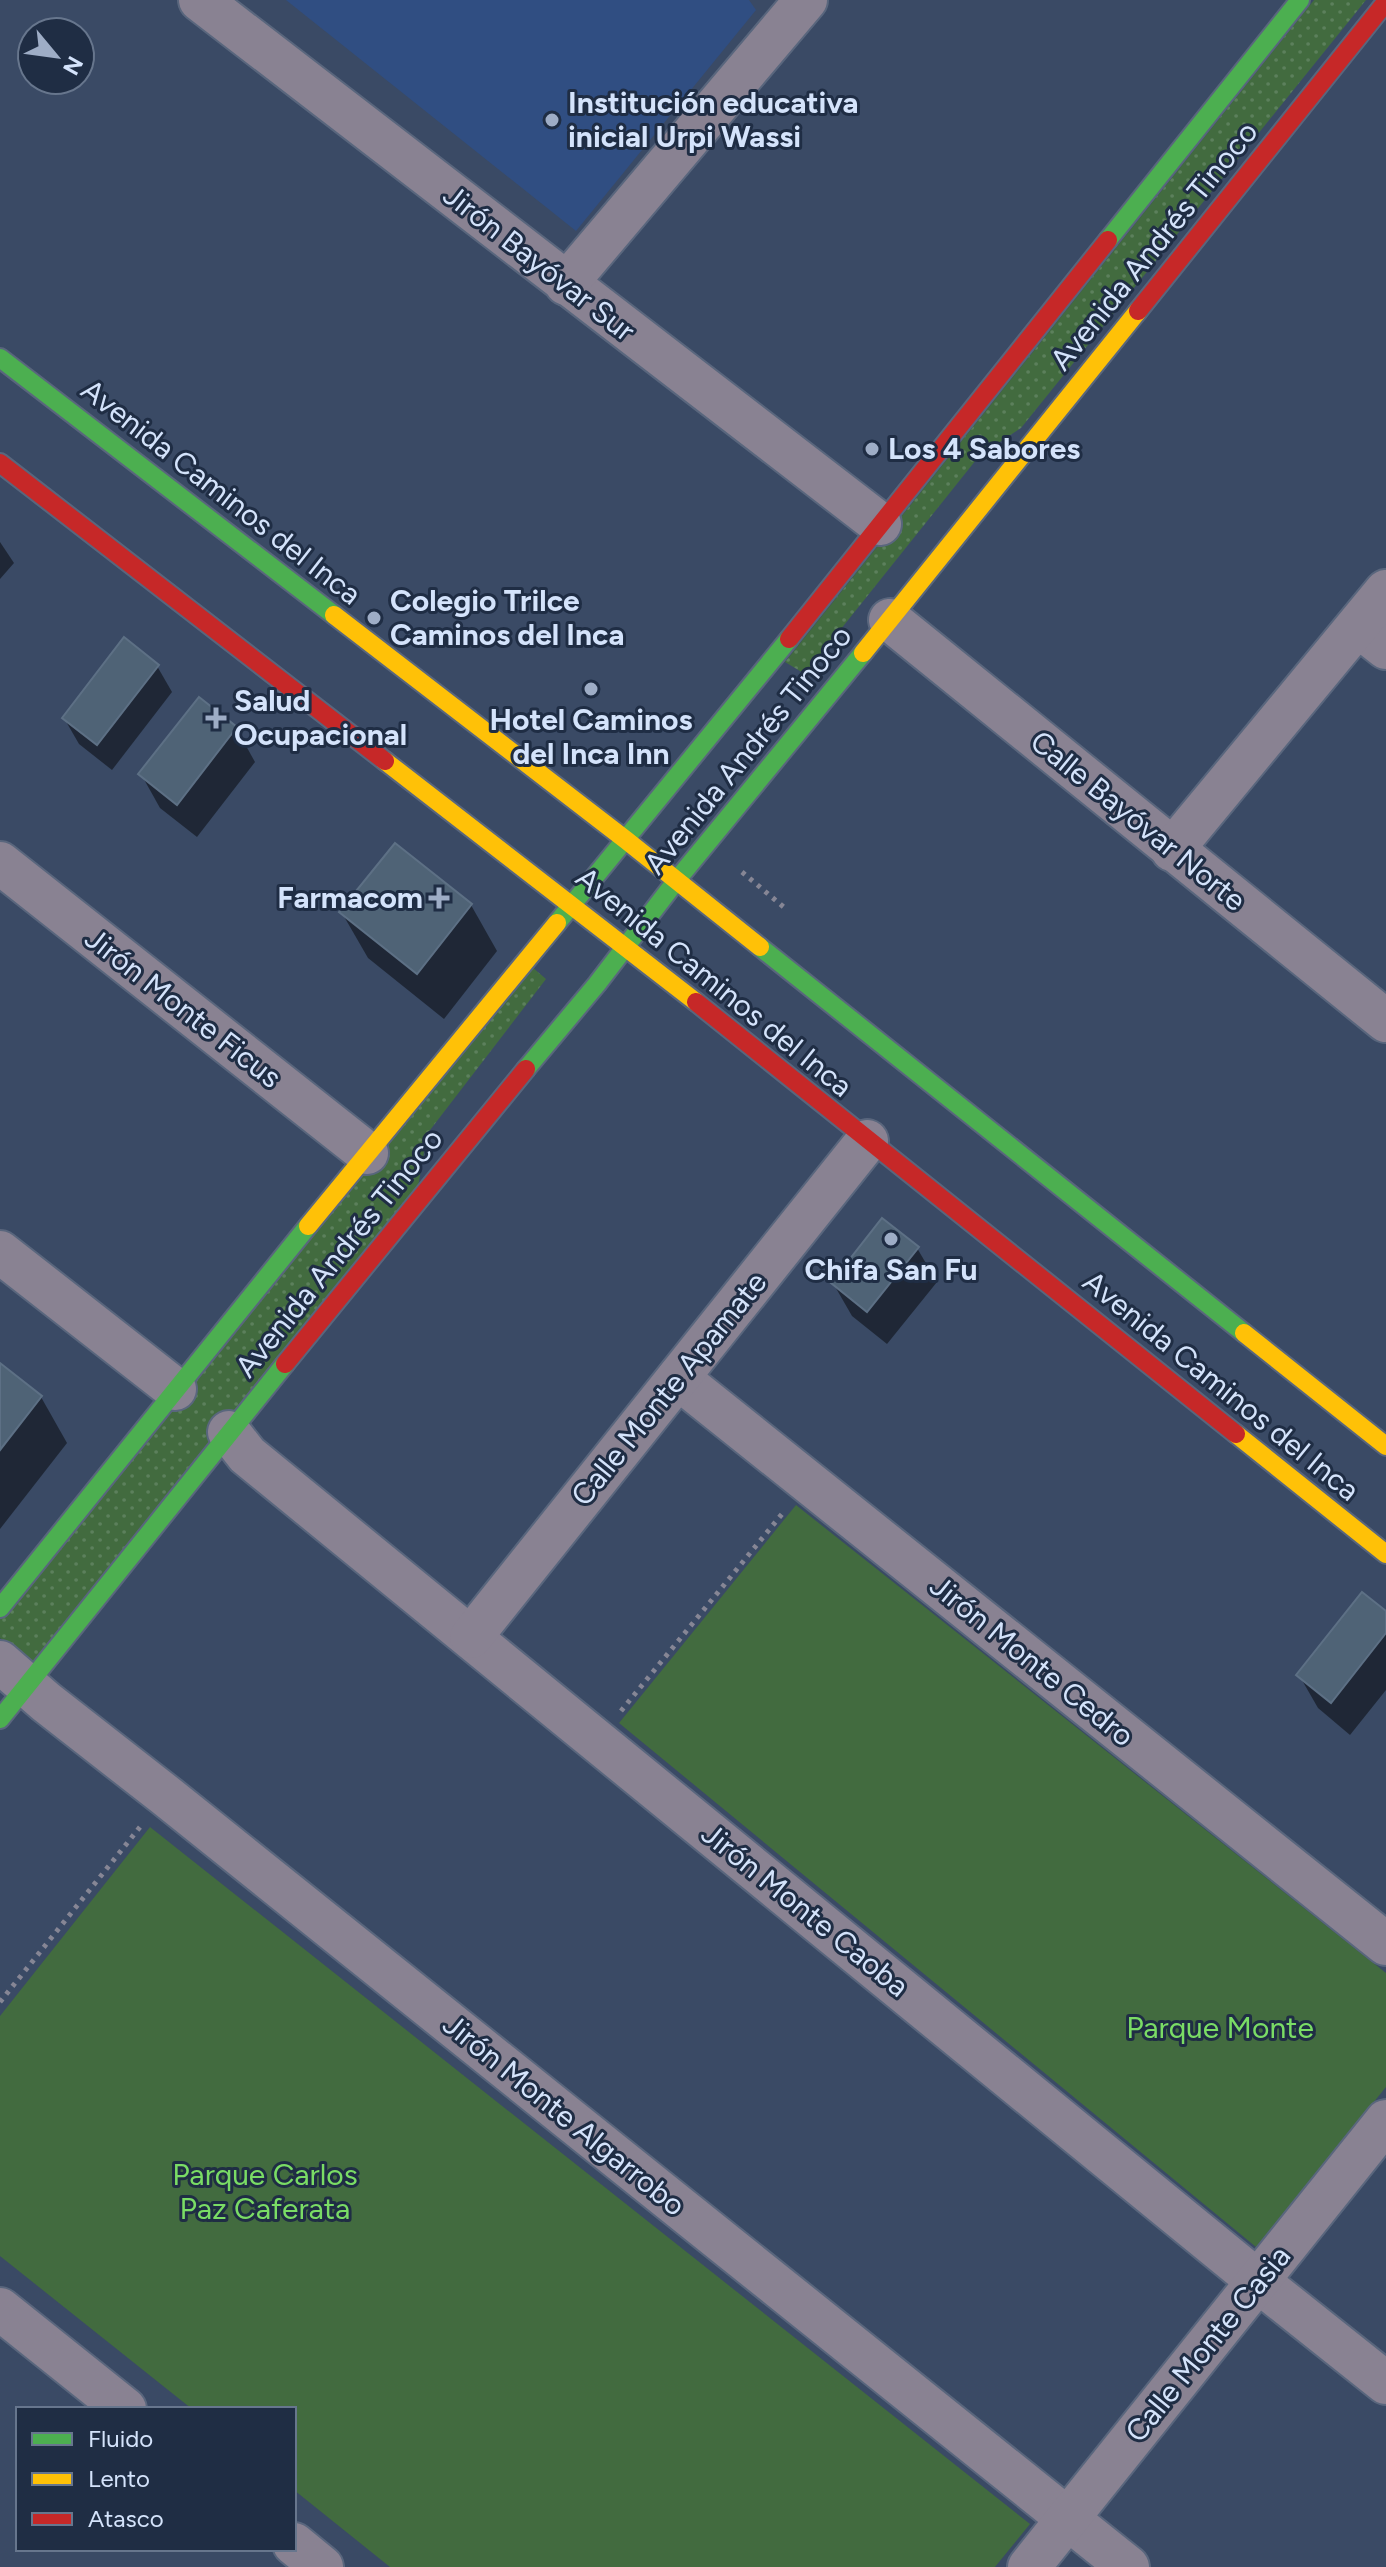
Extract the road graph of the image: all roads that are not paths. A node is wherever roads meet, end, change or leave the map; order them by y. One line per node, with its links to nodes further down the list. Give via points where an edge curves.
1 (200, 0): 5 (street, Jirón Bayóvar Sur)
2 (1300, 0): 8 (street, Avenida Andrés Tinoco)
3 (1386, 2): 10 (street, Avenida Andrés Tinoco)
4 (793, 6): 5 (street)
5 (566, 284): 8 (street, Jirón Bayóvar Sur)
6 (0, 358): 12 (street, Avenida Caminos del Inca)
7 (0, 463): 16 (street, Avenida Caminos del Inca)
8 (880, 524): 12 (street, Avenida Andrés Tinoco)
9 (1386, 591): 11 (street)
10 (890, 620): 13 (street, Calle Bayóvar Norte); 15 (street, Avenida Andrés Tinoco)
11 (1372, 637): 13 (street)
12 (626, 840): 15 (street, Avenida Caminos del Inca); 16 (street, Avenida Andrés Tinoco)
13 (1172, 850): 18 (street, Calle Bayóvar Norte)
14 (0, 863): 20 (street, Jirón Monte Ficus)
15 (676, 881): 17 (street, Avenida Andrés Tinoco); 25 (street, Avenida Caminos del Inca)
16 (572, 905): 17 (street, Avenida Caminos del Inca); 20 (street, Avenida Andrés Tinoco)
17 (625, 946): 19 (street, Avenida Caminos del Inca); 24 (street, Avenida Andrés Tinoco)
18 (1386, 1021)
19 (867, 1141): 22 (street, Calle Monte Apamate); 26 (street, Avenida Caminos del Inca)
20 (367, 1153): 23 (street, Avenida Andrés Tinoco)
21 (0, 1252): 23 (street)
22 (678, 1378): 28 (street, Calle Monte Apamate); 31 (street, Jirón Monte Cedro)
23 (175, 1389): 27 (street, Avenida Andrés Tinoco)
24 (229, 1432): 28 (street, Jirón Monte Caoba, via 247,1455); 29 (street, Avenida Andrés Tinoco)
25 (1386, 1446)
26 (1386, 1554)
27 (0, 1608)
28 (471, 1637): 33 (street, Jirón Monte Caoba)
29 (14, 1673): 30 (street, Avenida Andrés Tinoco); 37 (street, Jirón Monte Algarrobo)
30 (0, 1719)
31 (1386, 1944)
32 (1386, 2121): 33 (street, Calle Monte Casia)
33 (1259, 2282): 35 (street, Jirón Monte Caoba); 37 (street, Calle Monte Casia)
34 (0, 2309): 36 (street)
35 (1386, 2383)
36 (122, 2407)
37 (1068, 2519): 40 (street, Calle Monte Casia); 41 (street, Jirón Monte Algarrobo)
38 (296, 2546): 39 (street)
39 (322, 2567)
40 (1029, 2567)
41 (1128, 2567)

